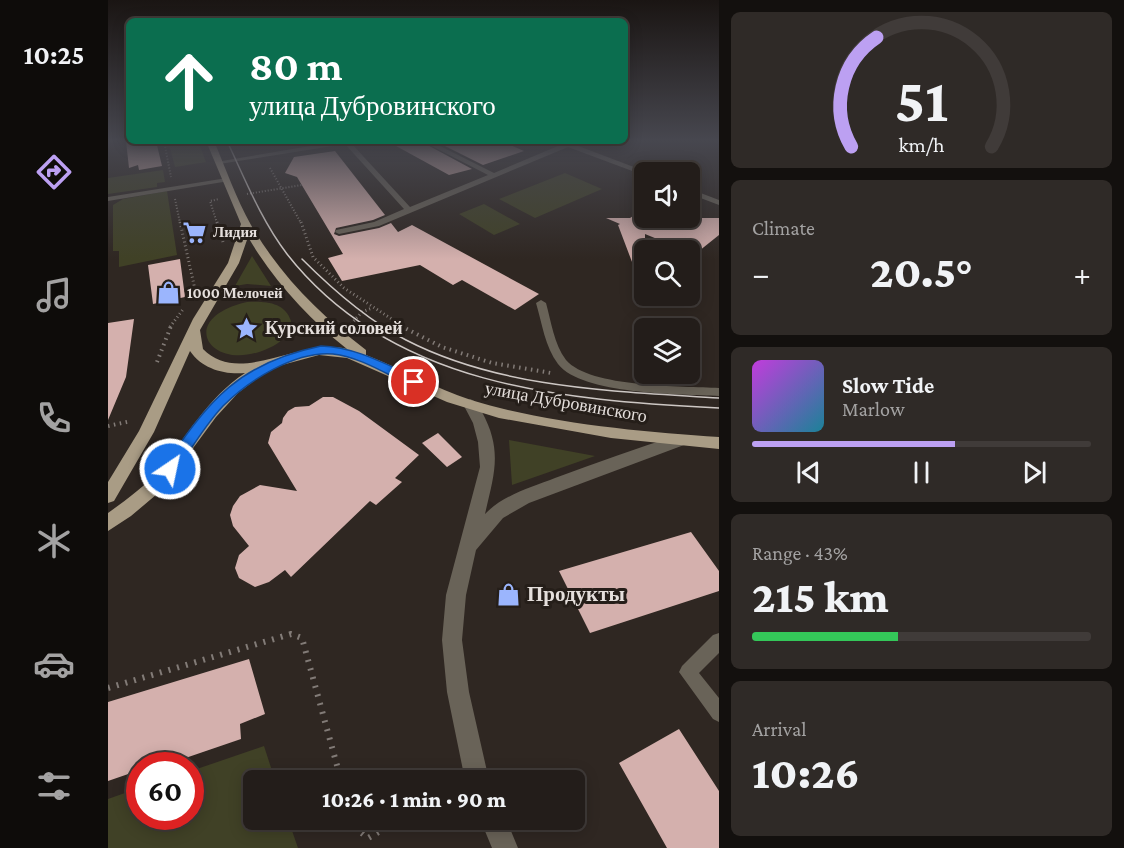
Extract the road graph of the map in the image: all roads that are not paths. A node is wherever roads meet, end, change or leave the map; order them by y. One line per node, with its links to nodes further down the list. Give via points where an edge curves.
1 (227, 180): 9 (main road)
2 (224, 181): 6 (lane)
3 (383, 181): 8 (lane)
4 (480, 181): 8 (lane)
5 (700, 195): 7 (lane)
6 (108, 199)
7 (719, 203)
8 (410, 211): 10 (lane)
9 (246, 224): 12 (main road, via 243,245 232,268); 14 (main road, via 297,295 342,339)
10 (339, 232)
11 (542, 303): 15 (lane, via 564,363 584,377 620,385)
12 (194, 330): 13 (main road, via 200,355 218,366 239,370); 19 (main road, via 151,421)
13 (275, 362): 14 (main road, via 306,352 334,351); 20 (main road, via 219,402 170,469)
14 (378, 365): 16 (main road, улица Дубровинского)
15 (719, 392)
16 (470, 404): 17 (main road, улица Дубровинского, via 607,433); 21 (street, via 486,442 488,467)
17 (679, 441): 18 (main road, улица Дубровинского); 21 (street, via 523,498 485,525)
18 (719, 443)
19 (108, 496)
20 (108, 523)
21 (465, 555): 24 (street, via 456,595 453,640 458,692)
22 (719, 641): 23 (lane, via 688,672)
23 (719, 713)
24 (475, 770)
25 (498, 830): 26 (street)
26 (505, 848)

